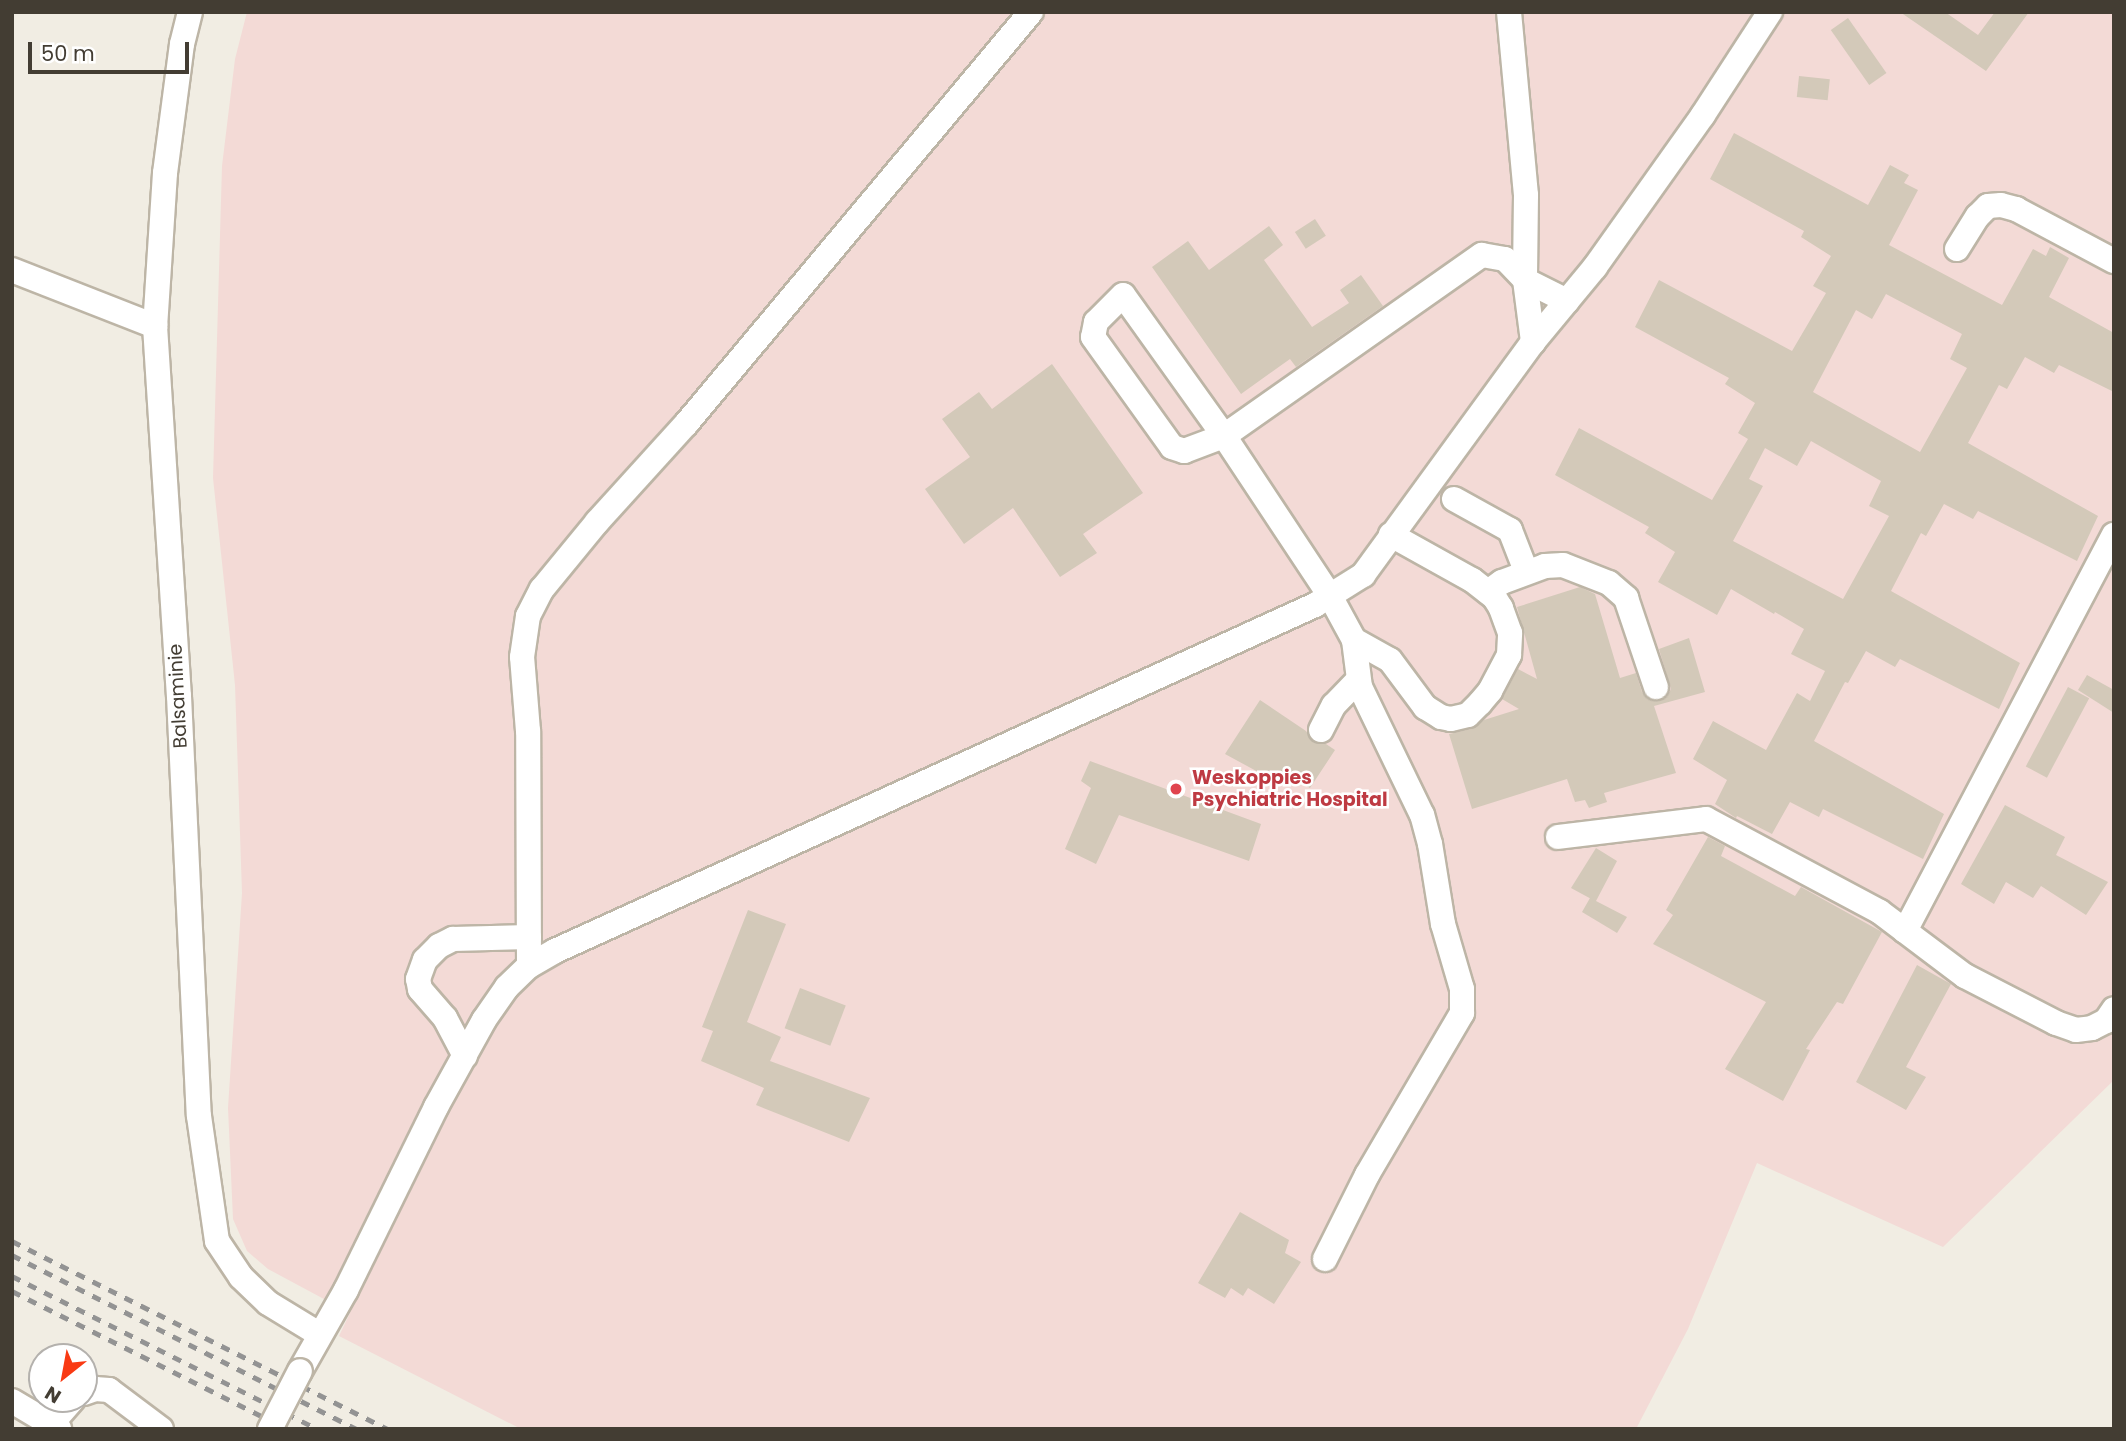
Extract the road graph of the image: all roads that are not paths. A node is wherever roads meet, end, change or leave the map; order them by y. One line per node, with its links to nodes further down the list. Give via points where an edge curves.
1 (190, 12): 10 (street, Balsaminie, via 165,173)
2 (1031, 12): 25 (street, via 542,589 528,616 522,657 528,731)
3 (1509, 12): 8 (street, via 1526,195)
4 (1770, 12): 9 (street, via 1680,148)
5 (1956, 249): 6 (street, via 1988,206 2001,205)
6 (2114, 261)
7 (12, 270): 10 (street)
8 (1525, 280): 9 (street); 11 (street); 12 (street, via 1505,259 1482,255)
9 (1567, 301): 11 (street)
10 (155, 326): 30 (street, Balsaminie, via 199,1116 210,1208 217,1241 241,1277 268,1303)
11 (1532, 342): 14 (street)
12 (1223, 436): 12 (street, via 1146,328 1123,295 1102,313 1093,337 1172,447 1184,451); 18 (street)
13 (1454, 499): 16 (street, via 1510,530)
14 (1391, 534): 17 (street); 18 (street, via 1363,575)
15 (2114, 535): 24 (street)
16 (1526, 572): 17 (street); 21 (street, via 1563,565 1620,592 1630,608)
17 (1488, 592): 19 (street, via 1507,622 1509,655 1490,691 1468,715 1451,719 1434,714 1415,697 1390,660)
18 (1330, 596): 19 (street); 26 (street)
19 (1354, 640): 20 (street)
20 (1358, 680): 22 (street, via 1334,705); 29 (street, via 1422,814 1443,924 1464,1000 1455,1029 1367,1175)
21 (1656, 687)
22 (1321, 730)
23 (1558, 836): 24 (street, via 1706,819 1818,877)
24 (1905, 930): 27 (street, via 1965,976 2056,1023 2077,1030 2092,1028 2106,1021)
25 (529, 937): 26 (street); 28 (street, via 453,939 425,960 418,979 420,989 449,1024)
26 (529, 966): 28 (street, via 496,1001)
27 (2114, 1009)
28 (465, 1056): 30 (street)
29 (1325, 1259)
30 (319, 1334): 35 (street, bridge)
31 (98, 1389): 34 (street, via 108,1390)
32 (12, 1401): 33 (street)
33 (52, 1427)
34 (161, 1429)
35 (270, 1429)

